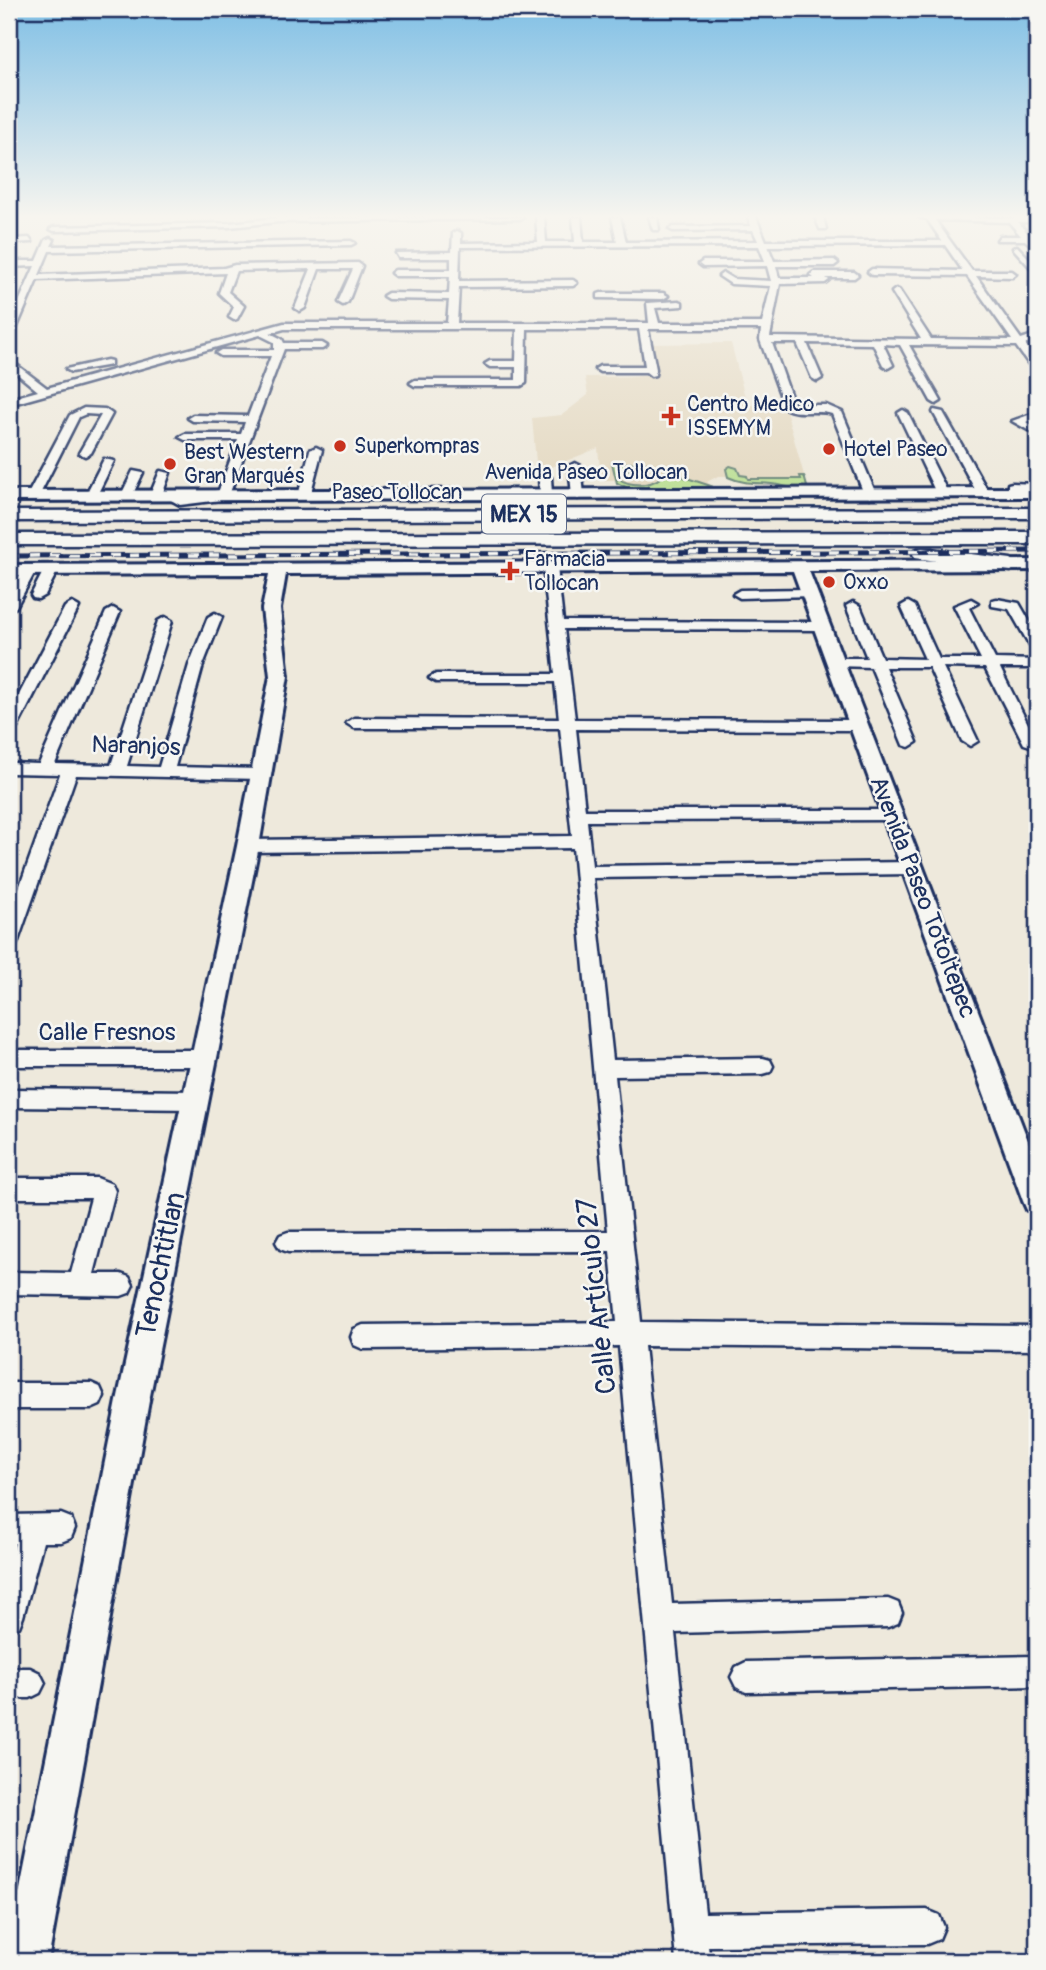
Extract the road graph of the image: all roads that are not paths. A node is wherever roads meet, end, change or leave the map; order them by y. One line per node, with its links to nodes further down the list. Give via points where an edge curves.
1 (20, 309): 18 (street)
2 (238, 309): 9 (street)
3 (454, 309): 14 (street)
4 (651, 309): 16 (street)
5 (769, 309): 13 (street)
6 (907, 309): 24 (street)
7 (992, 309): 10 (street)
8 (598, 315): 12 (street)
9 (234, 317)
10 (998, 317): 25 (street)
11 (522, 326): 12 (street); 14 (street); 32 (street)
12 (600, 326): 15 (street)
13 (765, 326): 16 (street); 20 (street)
14 (452, 327): 17 (street, via 288,326)
15 (643, 327): 16 (street); 37 (street, via 651,371)
16 (655, 327)
17 (259, 331): 27 (street, via 279,341); 38 (street)
18 (9, 334)
19 (1037, 337): 25 (street)
20 (765, 341): 21 (street); 63 (street, via 790,408 826,408 839,414)
21 (801, 341): 22 (street); 39 (street)
22 (876, 341): 23 (street); 33 (street)
23 (903, 342): 24 (street); 62 (street)
24 (928, 342): 25 (street)
25 (1018, 343): 35 (street)
26 (322, 346): 27 (street)
27 (279, 350): 28 (street); 46 (street)
28 (220, 353)
29 (9, 362): 41 (street)
30 (107, 363): 34 (street)
31 (490, 364): 32 (street)
32 (522, 364): 40 (street, via 521,383)
33 (888, 365)
34 (82, 367): 36 (street); 38 (street)
35 (1037, 368)
36 (71, 369)
37 (600, 369)
38 (101, 377): 41 (street)
39 (817, 378)
40 (415, 383)
41 (47, 393): 42 (street)
42 (9, 402)
43 (903, 413): 61 (street)
44 (1037, 415): 47 (street, via 1017,421)
45 (193, 418): 46 (street)
46 (254, 419): 49 (street)
47 (1037, 432)
48 (186, 437): 49 (street)
49 (247, 437): 67 (street)
50 (316, 450): 72 (street)
51 (85, 453): 71 (street, via 105,412 75,415)
52 (108, 461): 64 (street)
53 (575, 466): 69 (street)
54 (137, 473): 65 (street)
55 (164, 473): 66 (street)
56 (545, 477): 68 (street)
57 (1010, 485): 58 (street); 59 (main road, Avenida Paseo Tollocan); 62 (main road, Avenida Paseo Tollocan)
58 (1037, 487)
59 (1037, 492)
60 (915, 493): 61 (main road, Avenida Paseo Tollocan); 63 (main road, Avenida Paseo Tollocan); 73 (highway)
61 (942, 493): 62 (main road, Avenida Paseo Tollocan)
62 (983, 493)
63 (870, 494): 69 (main road, Avenida Paseo Tollocan)
64 (91, 495): 65 (main road, Avenida Paseo Tollocan); 71 (main road, Avenida Paseo Tollocan)
65 (127, 495): 66 (main road, Avenida Paseo Tollocan)
66 (156, 495): 67 (main road, Avenida Paseo Tollocan)
67 (223, 495): 72 (main road, Avenida Paseo Tollocan); 74 (highway)
68 (547, 495): 69 (main road, Avenida Paseo Tollocan); 72 (main road, Avenida Paseo Tollocan)
69 (578, 495)
70 (9, 496): 71 (main road, Avenida Paseo Tollocan)
71 (33, 496)
72 (304, 496)
73 (1037, 511): 74 (highway, Paseo Tollocan / MEX 15)
74 (10, 516)
75 (1037, 538): 77 (highway, Paseo Tollocan / MEX 15)
76 (9, 540): 77 (highway, Paseo Tollocan / MEX 15)
77 (763, 540): 78 (highway)
78 (1011, 565): 79 (main road); 80 (main road)
79 (1037, 565)
80 (799, 566): 81 (main road); 86 (main road, Avenida Paseo Totoltepec)
81 (550, 567): 82 (main road); 98 (street, Calle Artículo 27)
82 (278, 569): 85 (main road); 120 (main road, Tenochtitlan, via 271,609 279,676)
83 (9, 570): 84 (main road)
84 (29, 570): 85 (main road); 93 (street)
85 (51, 570): 88 (street)
86 (808, 593): 87 (street); 99 (main road, Avenida Paseo Totoltepec)
87 (740, 594)
88 (38, 595)
89 (971, 603): 104 (street, via 961,606)
90 (997, 603): 100 (street, via 1014,606)
91 (853, 606): 102 (street)
92 (908, 606): 103 (street)
93 (9, 607)
94 (72, 607): 111 (street)
95 (113, 612): 116 (street)
96 (215, 617): 119 (street, via 196,665)
97 (165, 621): 118 (street)
98 (556, 625): 99 (street); 107 (street, Calle Artículo 27)
99 (821, 626): 101 (main road, Avenida Paseo Totoltepec)
100 (1037, 646)
101 (835, 664): 102 (street); 110 (main road, Avenida Paseo Totoltepec)
102 (883, 664): 103 (street); 114 (street)
103 (935, 664): 104 (street); 112 (street)
104 (991, 664): 105 (street); 113 (street)
105 (1037, 664)
106 (436, 678): 107 (street)
107 (562, 678): 109 (street, Calle Artículo 27)
108 (354, 723): 109 (street)
109 (567, 725): 110 (street); 122 (street, Calle Artículo 27)
110 (857, 725): 121 (main road, Avenida Paseo Totoltepec)
111 (9, 729)
112 (970, 741)
113 (1030, 741)
114 (909, 742)
115 (9, 768): 116 (street, Naranjos)
116 (46, 768): 117 (street, Naranjos)
117 (70, 769): 118 (street, Naranjos); 127 (street)
118 (118, 770): 119 (street, Naranjos)
119 (166, 771): 120 (street, Naranjos)
120 (261, 774): 124 (main road, Tenochtitlan)
121 (893, 814): 122 (street); 125 (main road, Avenida Paseo Totoltepec)
122 (578, 816): 123 (street, Calle Artículo 27)
123 (581, 842): 124 (street); 126 (street, Calle Artículo 27)
124 (248, 846): 129 (main road, Tenochtitlan)
125 (913, 868): 126 (street); 135 (main road, Avenida Paseo Totoltepec)
126 (584, 872): 131 (street, Calle Artículo 27)
127 (9, 941)
128 (9, 1058): 129 (street, Calle Fresnos)
129 (205, 1058): 133 (main road, Tenochtitlan)
130 (762, 1066): 131 (street)
131 (604, 1068): 136 (street, Calle Artículo 27)
132 (9, 1098): 133 (street)
133 (195, 1100): 155 (main road, Tenochtitlan)
134 (9, 1188): 139 (street, via 104,1191)
135 (1037, 1202)
136 (621, 1241): 137 (street); 141 (street, Calle Artículo 27)
137 (288, 1242)
138 (9, 1283): 139 (street)
139 (80, 1284): 140 (street)
140 (121, 1285)
141 (631, 1334): 142 (street); 143 (street); 150 (street, Calle Artículo 27)
142 (363, 1337)
143 (1037, 1338)
144 (9, 1396): 145 (street)
145 (91, 1396)
146 (21, 1528): 147 (street); 149 (street)
147 (61, 1528)
148 (888, 1613): 150 (street)
149 (9, 1617)
150 (659, 1619): 154 (street, Calle Artículo 27)
151 (1037, 1671): 152 (street)
152 (746, 1677)
153 (927, 1927): 154 (street)
154 (692, 1945)
155 (27, 1961)

